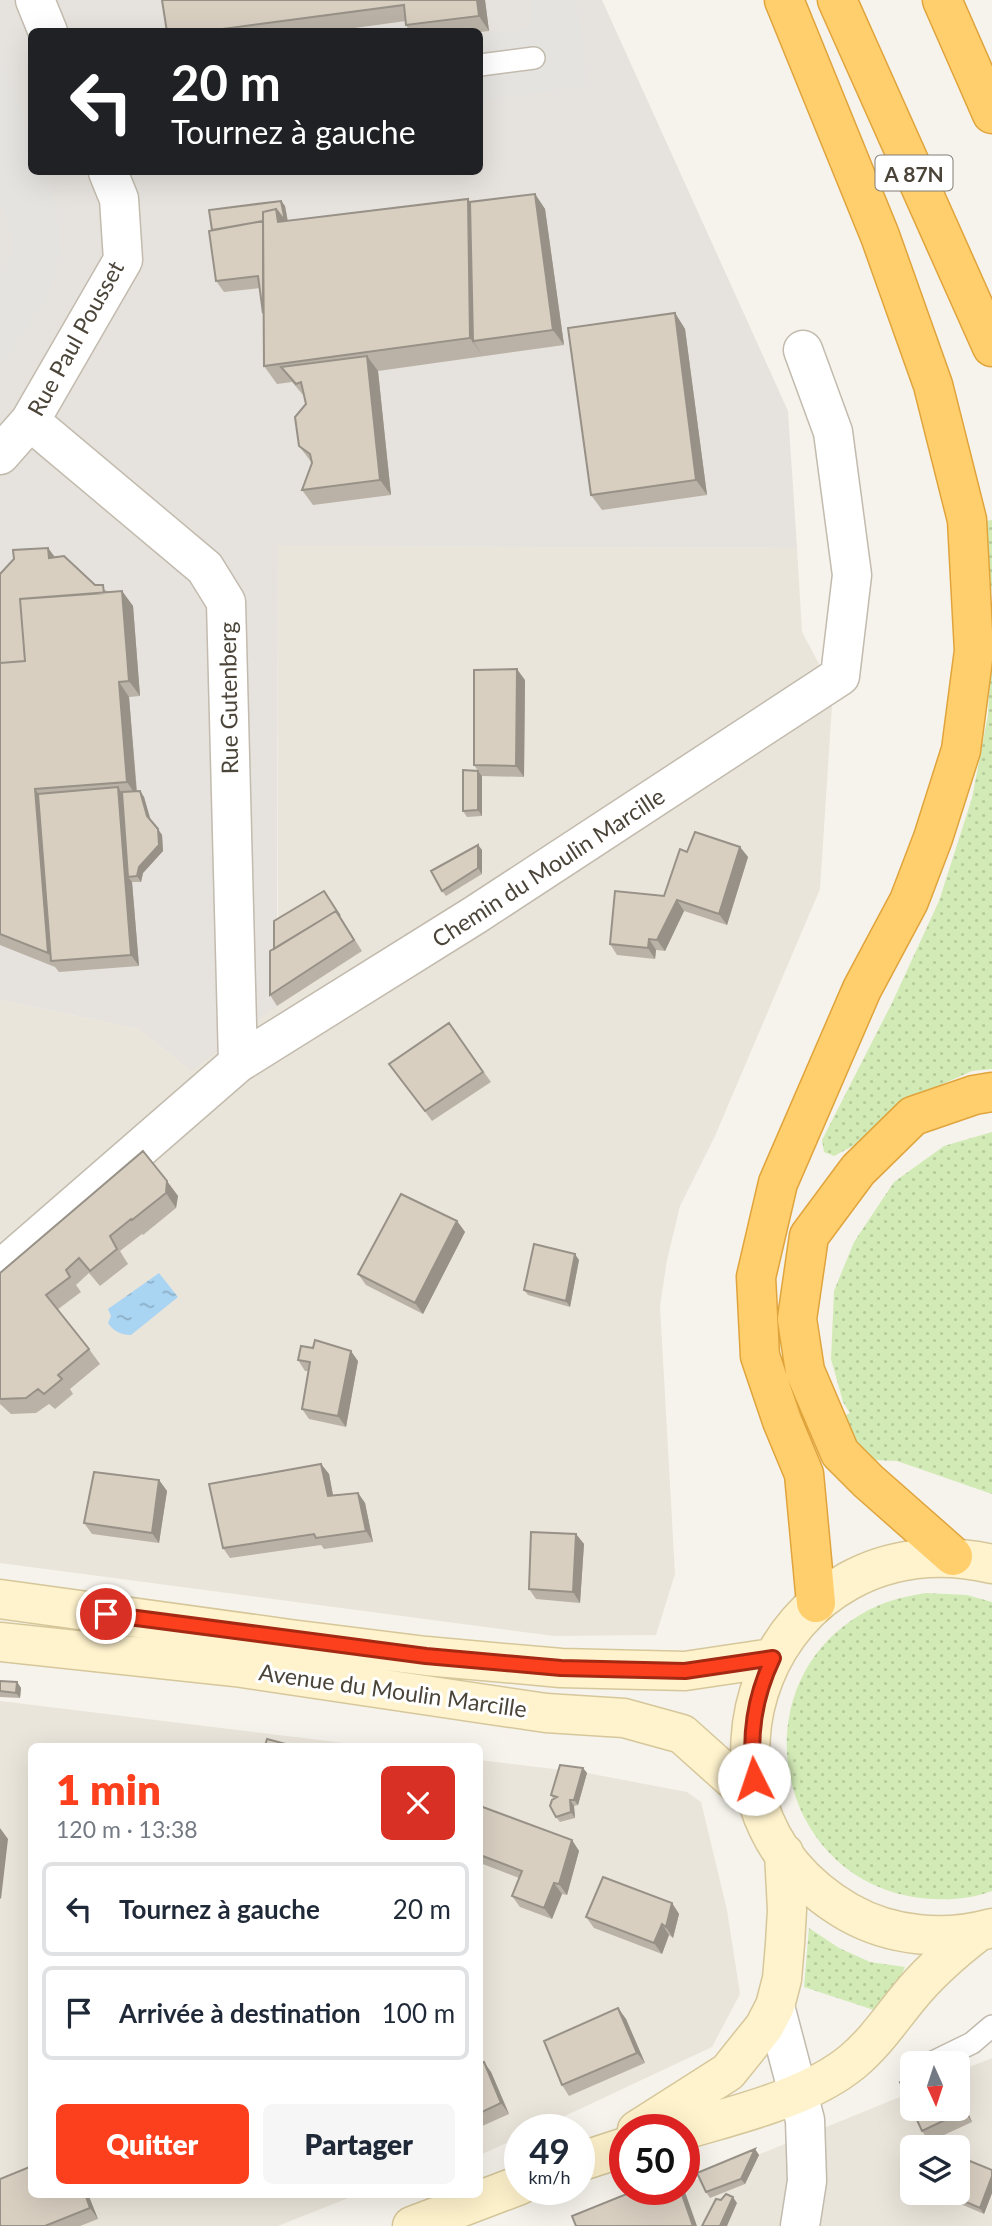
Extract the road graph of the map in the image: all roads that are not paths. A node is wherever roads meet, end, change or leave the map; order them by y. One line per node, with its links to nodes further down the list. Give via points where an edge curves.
1 (35, 0): 5 (street)
2 (784, 0): 20 (highway, via 880,236 933,385 967,520 974,651 961,750 933,838 909,901 862,989 778,1183 756,1278 760,1356 804,1474)
3 (837, 0): 10 (highway, A 87N)
4 (942, 0): 8 (highway)
5 (46, 28)
6 (534, 58): 7 (lane)
7 (483, 65)
8 (992, 114)
9 (109, 175): 12 (street, Rue Paul Pousset, via 120,199 123,260)
10 (992, 347)
11 (803, 350): 14 (street, Chemin du Moulin Marcille, via 833,432 852,575 840,676 475,915)
12 (30, 421): 13 (street, Rue Paul Pousset); 14 (street, Rue Gutenberg, via 205,568 226,602)
13 (0, 454)
14 (237, 1063): 16 (street, Chemin du Moulin Marcille)
15 (992, 1092): 17 (highway, via 912,1116 858,1170 809,1236 797,1319 805,1371 840,1453)
16 (0, 1270)
17 (953, 1556): 18 (main road); 20 (main road, via 880,1566)
18 (992, 1564)
19 (0, 1599): 22 (main road, Avenue du Moulin Marcille, via 426,1656 561,1668 685,1671)
20 (816, 1603): 22 (main road)
21 (0, 1642): 23 (main road, Avenue du Moulin Marcille, via 234,1667 546,1713 624,1718 682,1734)
22 (773, 1658): 23 (main road, via 762,1680 751,1729)
23 (759, 1803): 24 (main road)
24 (784, 1853): 25 (main road, via 816,1890 880,1926 929,1936); 26 (main road, via 786,1933)
25 (985, 1930): 29 (main road, via 934,1969 850,2063)
26 (775, 2006): 29 (street); 30 (main road, via 728,2072)
27 (992, 2026): 28 (lane)
28 (956, 2051)
29 (799, 2094): 31 (main road); 34 (street, via 805,2120 807,2181)
30 (662, 2114)
31 (700, 2125)
32 (504, 2191): 33 (main road)
33 (412, 2226)
34 (800, 2226)

